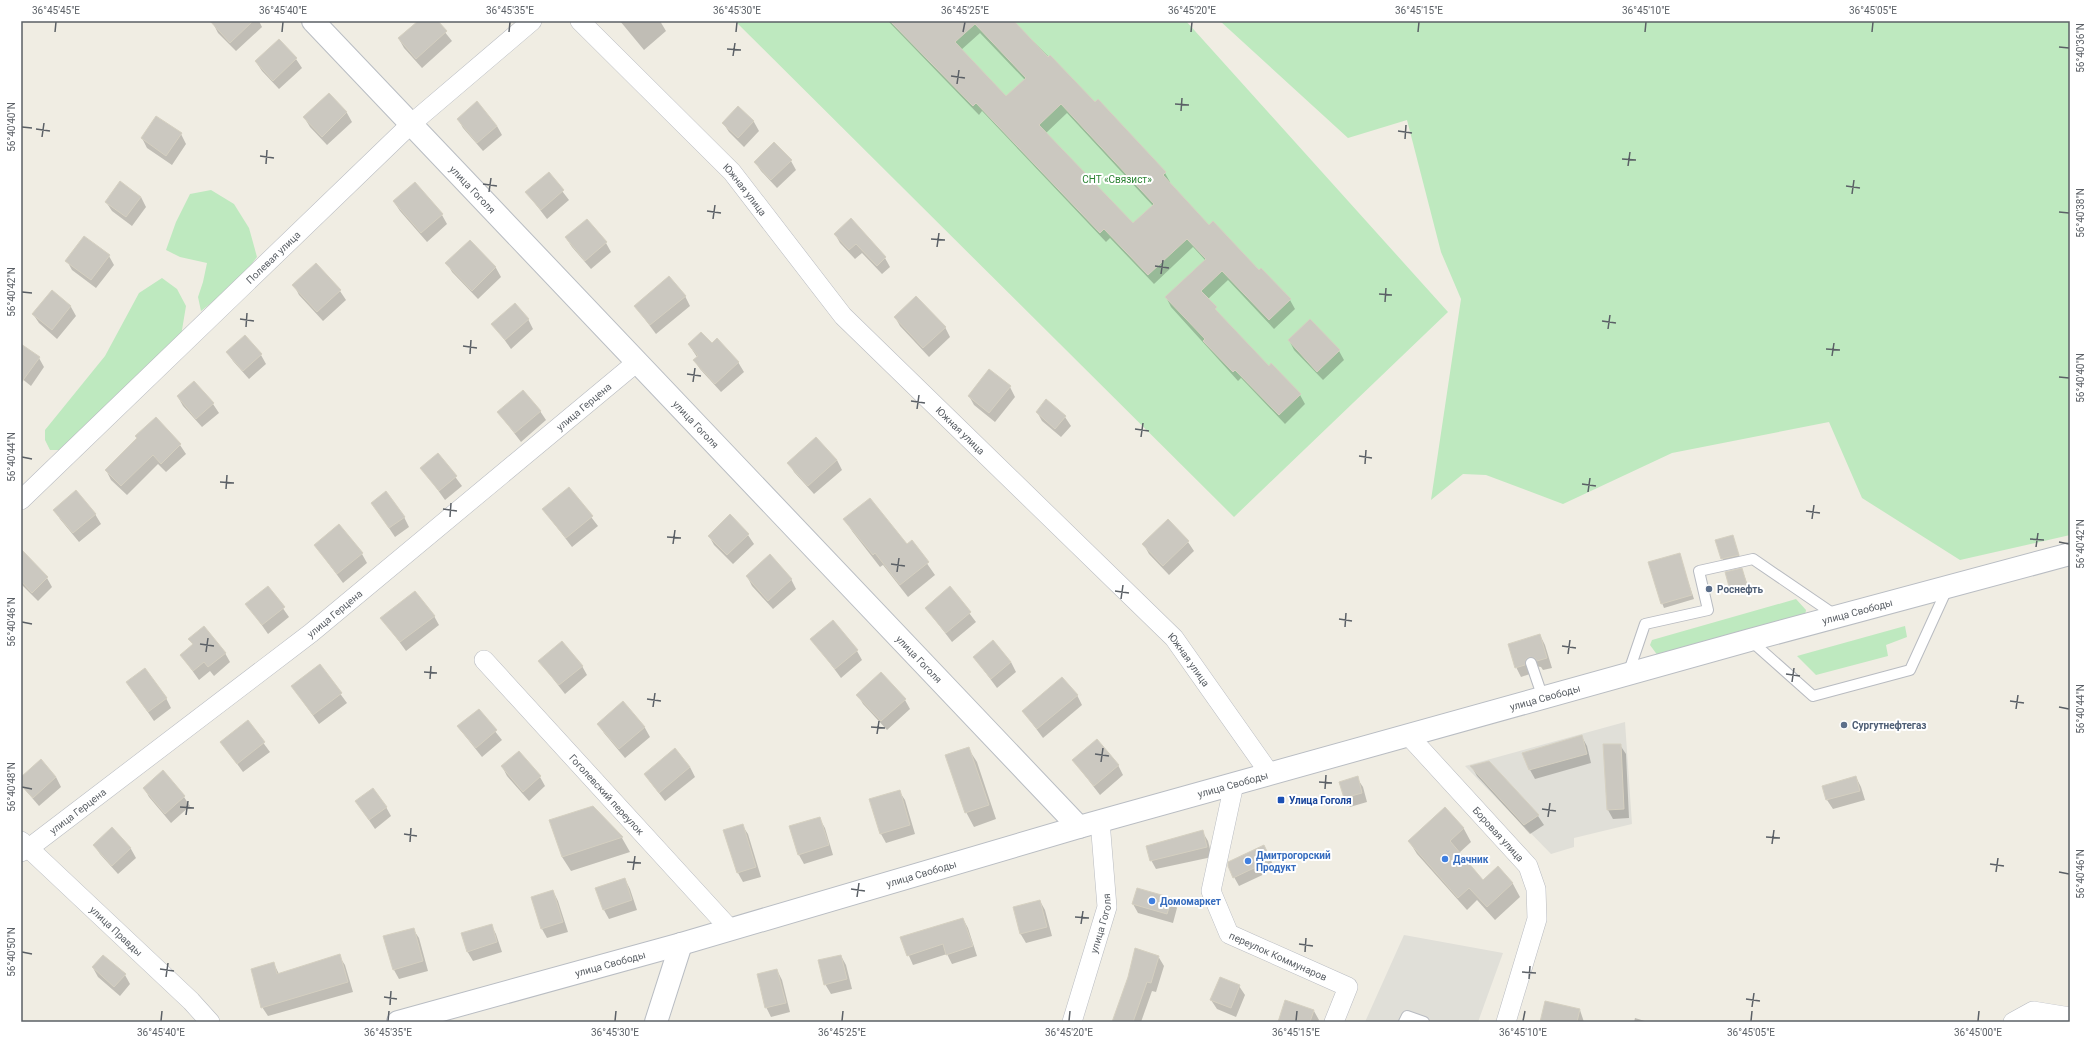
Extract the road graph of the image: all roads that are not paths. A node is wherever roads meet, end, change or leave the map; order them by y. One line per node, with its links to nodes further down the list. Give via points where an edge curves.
1 (313, 21): 4 (main road, улица Гоголя)
2 (532, 21): 4 (street, Полевая улица)
3 (580, 21): 16 (street, Южная улица, via 732,172 842,316 1174,638)
4 (410, 124): 5 (main road, улица Гоголя); 6 (street, Полевая улица)
5 (637, 362): 19 (main road, улица Гоголя); 20 (street, улица Герцена, via 312,633)
6 (21, 500)
7 (2070, 554): 8 (main road, улица Свободы)
8 (1948, 586): 9 (main road, улица Свободы); 10 (lane, via 1910,670 1813,696)
9 (1837, 617): 10 (main road, улица Свободы); 13 (lane, via 1753,559 1699,572 1708,610 1645,624)
10 (1750, 640): 13 (main road, улица Свободы)
11 (484, 660): 21 (street, Гоголевский переулок)
12 (1531, 663): 14 (lane)
13 (1628, 674): 14 (main road, улица Свободы)
14 (1543, 698): 15 (main road, улица Свободы)
15 (1408, 735): 16 (main road, улица Свободы); 31 (street, Боровая улица, via 1528,866 1536,889 1537,918)
16 (1270, 774): 17 (main road, улица Свободы)
17 (1234, 784): 18 (main road, улица Свободы); 28 (street, переулок Коммунаров, via 1211,891 1229,934 1348,987)
18 (1100, 821): 19 (main road, улица Свободы); 27 (street, улица Гоголя, via 1107,907)
19 (1079, 827): 21 (main road, улица Свободы)
20 (24, 847): 24 (street, улица Правды, via 180,990)
21 (730, 929): 22 (main road, улица Свободы)
22 (681, 944): 25 (main road, улица Свободы); 26 (main road)
23 (2070, 1017): 32 (street, via 2033,1010)
24 (210, 1022)
25 (398, 1022)
26 (656, 1022)
27 (1072, 1022)
28 (1334, 1022)
29 (1404, 1022): 30 (lane, via 1407,1016)
30 (1424, 1022)
31 (1506, 1022)
32 (2013, 1022)

